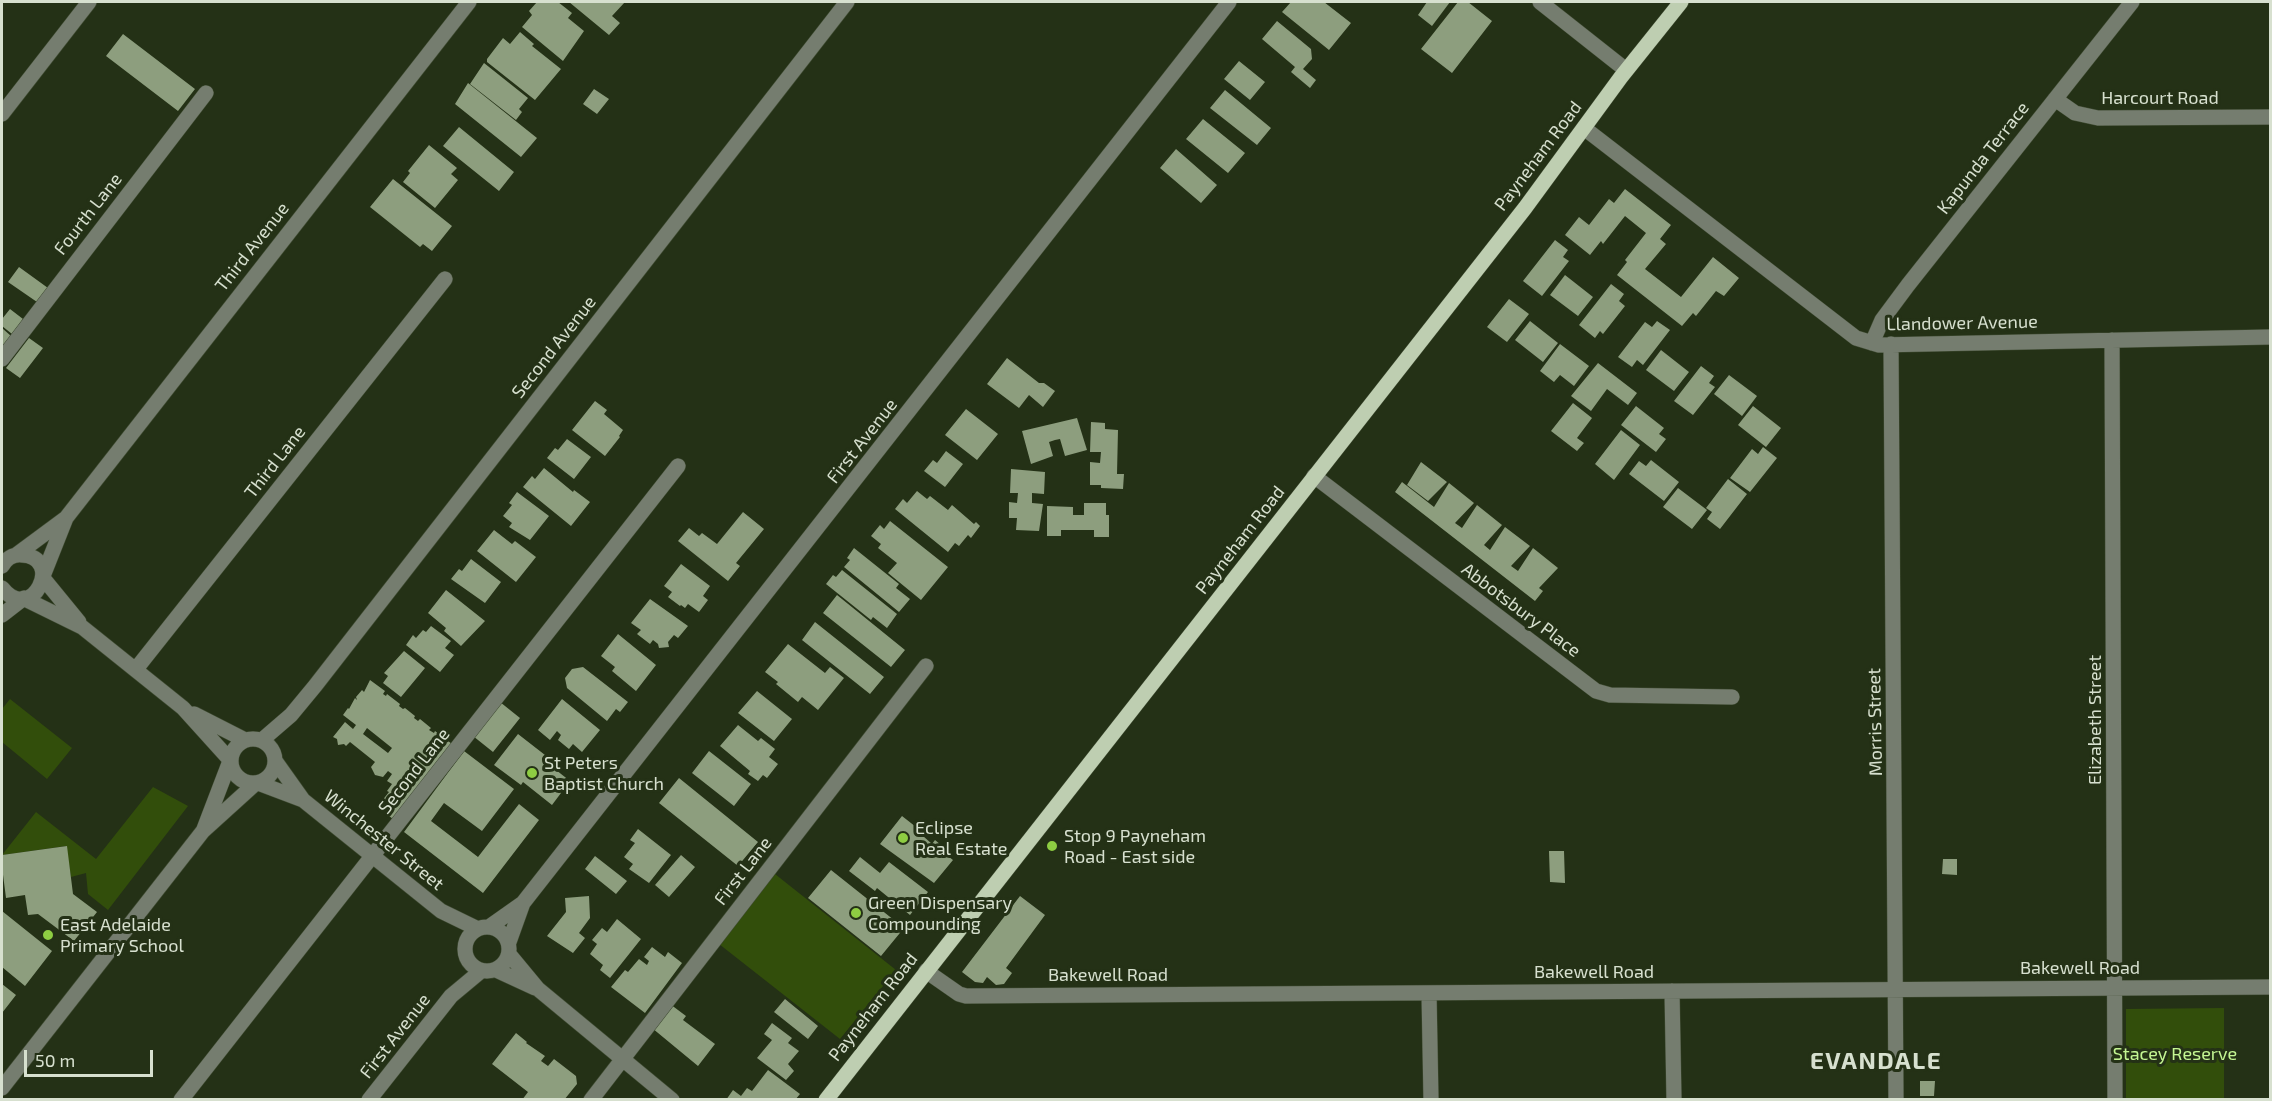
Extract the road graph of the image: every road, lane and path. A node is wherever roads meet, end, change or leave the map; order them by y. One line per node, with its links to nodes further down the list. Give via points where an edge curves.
1 (89, 2): 11 (street)
2 (469, 2): 22 (street, Third Avenue)
3 (847, 2): 34 (street, Second Avenue)
4 (1229, 2): 43 (street, First Avenue)
5 (1540, 2): 8 (street)
6 (1681, 2): 8 (main road, Payneham Road)
7 (2132, 2): 10 (street, Kapunda Terrace)
8 (1626, 70): 13 (main road, Payneham Road)
9 (206, 93): 19 (street, Fourth Lane)
10 (2055, 99): 12 (street, Harcourt Road, via 2075,113 2098,118); 17 (street, Kapunda Terrace, via 1908,285 1882,320)
11 (2, 114)
12 (2271, 117)
13 (1584, 128): 17 (street, Llandower Avenue, via 1856,338); 21 (main road, Payneham Road)
14 (445, 279): 31 (street, Third Lane)
15 (2271, 337): 16 (street, Llandower Avenue)
16 (2112, 340): 18 (street, Llandower Avenue); 50 (street, Elizabeth Street)
17 (1872, 343): 18 (street, Llandower Avenue)
18 (1891, 344): 53 (street, Morris Street)
19 (2, 359)
20 (678, 466): 42 (street, Second Lane)
21 (1314, 476): 32 (street, Abbotsbury Place, via 1596,692); 49 (main road, Payneham Road)
22 (66, 518): 23 (street, Third Avenue); 25 (street, Third Avenue)
23 (11, 553): 24 (street, Third Avenue); 25 (street, via 34,559)
24 (2, 566)
25 (43, 577): 27 (street, via 38,591); 29 (street)
26 (2, 588): 27 (street, via 11,597)
27 (24, 598): 28 (street); 29 (street)
28 (2, 615)
29 (82, 627): 31 (street)
30 (926, 666): 57 (street, First Lane)
31 (136, 669): 33 (street)
32 (1732, 698)
33 (183, 708): 35 (street); 38 (street)
34 (291, 715): 36 (street, Second Avenue); 37 (street, Second Avenue)
35 (244, 740): 36 (street); 38 (street)
36 (262, 740): 37 (street)
37 (274, 757): 39 (street, via 268,778); 40 (street, Winchester Street)
38 (230, 760): 39 (street, via 238,778); 41 (street)
39 (257, 783): 40 (street, Winchester Street); 41 (street)
40 (303, 800): 42 (street, Winchester Street)
41 (203, 831): 58 (street)
42 (373, 856): 44 (street, Winchester Street); 60 (street, Second Lane)
43 (524, 903): 45 (street, First Avenue); 46 (street, First Avenue)
44 (441, 911): 45 (street, Winchester Street); 47 (street, Winchester Street)
45 (483, 928): 46 (street, via 497,929); 47 (street, via 472,933)
46 (509, 948): 48 (street, via 502,966); 52 (street)
47 (466, 952): 48 (street, via 470,964); 56 (street, First Avenue)
48 (488, 970): 52 (street); 56 (street, First Avenue)
49 (926, 971): 55 (street, Bakewell Road, via 966,996); 59 (main road, Payneham Road)
50 (2115, 987): 51 (street, Bakewell Road); 53 (street, Bakewell Road); 67 (street, Elizabeth Street)
51 (2271, 987)
52 (538, 989): 57 (street)
53 (1897, 989): 54 (street, Bakewell Road); 66 (street, Morris Street)
54 (1672, 991): 55 (street, Bakewell Road); 65 (street)
55 (1429, 993): 64 (street)
56 (451, 996): 61 (street, First Avenue)
57 (623, 1059): 62 (street, First Lane); 63 (street)
58 (2, 1088)
59 (830, 1098)
60 (181, 1100)
61 (369, 1100)
62 (591, 1100)
63 (672, 1100)
64 (1431, 1100)
65 (1674, 1100)
66 (1896, 1100)
67 (2115, 1100)

